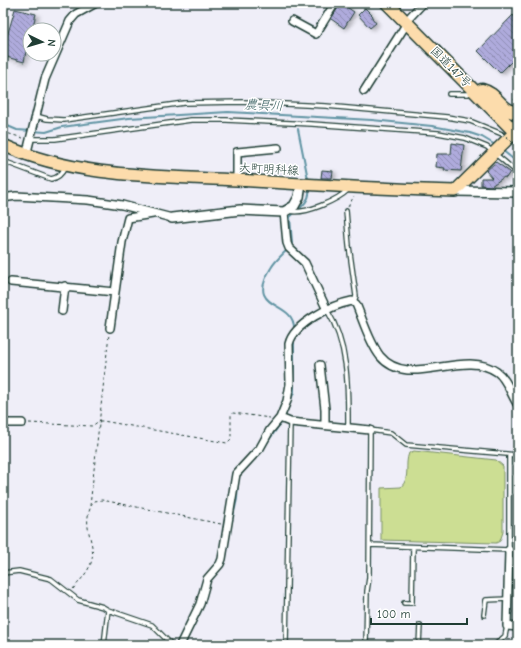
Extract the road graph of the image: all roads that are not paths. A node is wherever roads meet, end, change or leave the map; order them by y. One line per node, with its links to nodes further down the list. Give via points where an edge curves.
1 (96, 3): 12 (street, via 76,14 70,21 45,79)
2 (335, 3): 7 (street, via 316,34)
3 (387, 3): 6 (highway, 国道147号)
4 (396, 3): 6 (highway, 国道147号)
5 (423, 3): 6 (street)
6 (408, 20): 8 (highway, 国道147号); 9 (street)
7 (292, 21)
8 (478, 90): 10 (lane, via 468,94); 11 (highway, via 488,91 507,111); 13 (highway, 国道147号)
9 (364, 91)
10 (449, 94)
11 (518, 113)
12 (35, 118): 13 (lane, via 64,120 184,103 244,102 326,106 447,117 470,121); 14 (street)
13 (511, 134): 17 (main road)
14 (30, 138): 17 (lane, via 55,140 190,120 226,120 438,133 473,140); 18 (street)
15 (3, 145): 18 (main road, 大町明科線)
16 (278, 148): 22 (street, via 237,152)
17 (494, 152): 21 (lane); 25 (main road)
18 (26, 156): 20 (main road, 大町明科線)
19 (3, 161): 20 (lane, via 50,179 56,179)
20 (65, 166): 22 (main road, 大町明科線, via 105,172)
21 (518, 173)
22 (237, 180): 23 (main road, 大町明科線)
23 (301, 184): 24 (main road, 大町明科線); 28 (street, via 297,202)
24 (351, 189): 25 (main road, 大町明科線); 28 (lane, via 314,208 296,212)
25 (455, 191): 26 (street)
26 (518, 192)
27 (3, 198): 30 (street, via 16,196 88,200 122,205)
28 (286, 211): 31 (street, via 245,209); 37 (street, via 289,248 305,263)
29 (346, 211): 35 (lane, via 356,296)
30 (153, 214): 31 (street); 34 (street, via 128,218)
31 (172, 218)
32 (11, 282): 33 (street)
33 (64, 286): 34 (street); 36 (street)
34 (115, 292): 38 (street)
35 (354, 302): 37 (street, via 346,302); 40 (street, via 376,349 387,363 407,370 433,369 458,364 490,368 502,377)
36 (62, 310)
37 (327, 310): 41 (street, via 298,328 290,339 290,391); 46 (lane, via 346,365)
38 (110, 328)
39 (320, 365): 45 (street)
40 (518, 405)
41 (280, 418): 42 (street); 65 (street, via 260,448 236,474 224,552 220,564 208,579 200,604)
42 (290, 422): 45 (street); 66 (lane)
43 (3, 423): 44 (street)
44 (22, 423)
45 (325, 425): 46 (street)
46 (348, 428): 47 (street)
47 (370, 430): 48 (lane, via 391,433 406,445); 50 (lane)
48 (509, 455): 49 (lane); 52 (lane)
49 (518, 455)
50 (370, 545): 51 (lane); 67 (lane)
51 (413, 547): 52 (lane); 57 (lane, via 412,603)
52 (509, 550): 53 (street)
53 (509, 560): 54 (street); 56 (street)
54 (518, 564)
55 (3, 573): 58 (lane, via 19,571 51,578 78,600)
56 (508, 599): 59 (lane, via 486,600); 61 (street)
57 (404, 603)
58 (108, 610): 63 (lane); 64 (lane, via 152,625)
59 (484, 615)
60 (420, 625): 68 (lane)
61 (507, 626): 62 (street); 69 (lane, via 505,636)
62 (518, 627)
63 (104, 645)
64 (172, 645)
65 (180, 645)
66 (286, 645)
67 (366, 645)
68 (419, 645)
69 (495, 645)

